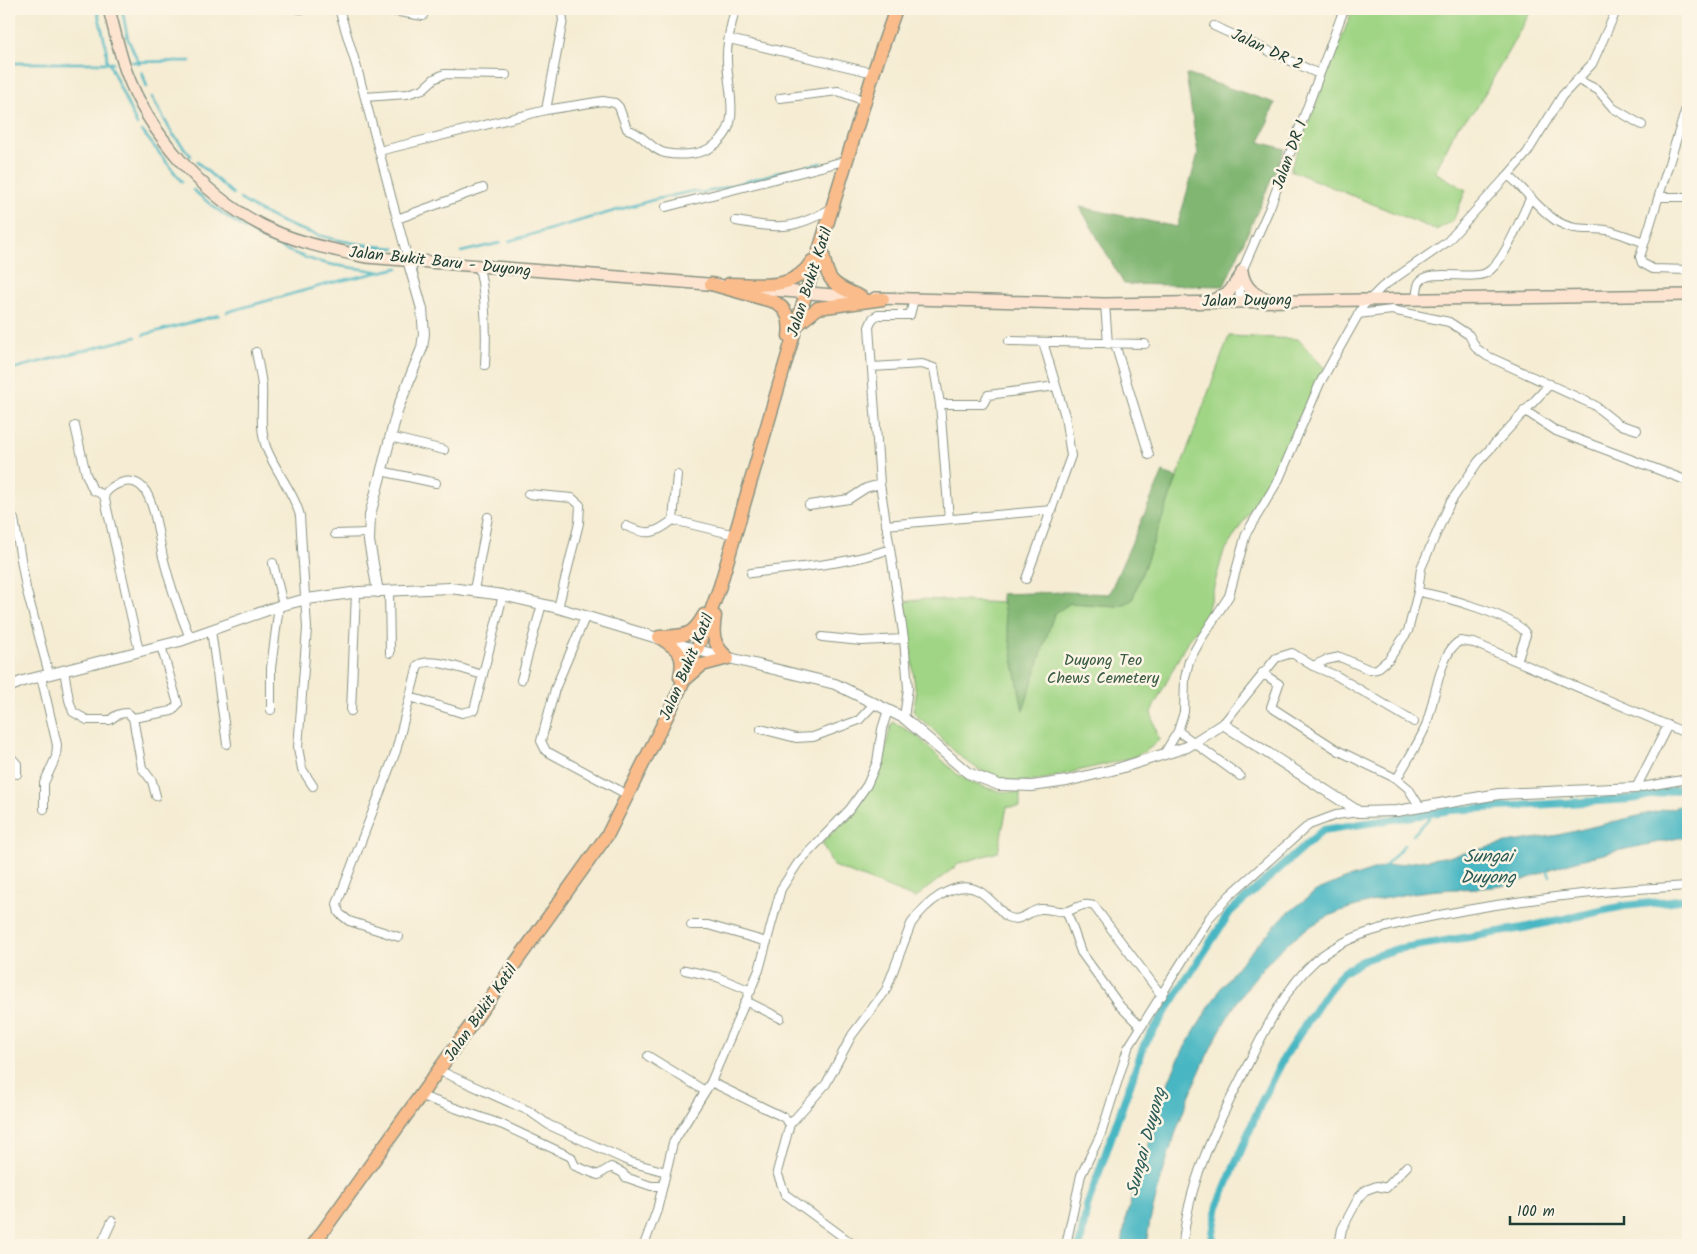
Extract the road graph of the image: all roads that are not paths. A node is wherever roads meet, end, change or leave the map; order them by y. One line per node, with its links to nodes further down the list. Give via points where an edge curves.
1 (109, 9): 37 (main road, Jalan Bukit Baru - Duyong, via 126,72 150,118 185,164 218,196 261,225 313,246 366,257)
2 (299, 9): 3 (street)
3 (324, 9)
4 (339, 9): 18 (street)
5 (381, 9): 11 (street)
6 (561, 9): 22 (street, via 563,20)
7 (735, 9): 13 (street)
8 (896, 9): 14 (main road, Jalan Bukit Katil)
9 (1344, 9): 15 (street, Jalan DR 1)
10 (1617, 9): 17 (street, via 1600,50)
11 (423, 16)
12 (1214, 26): 15 (street, Jalan DR 2)
13 (729, 39): 14 (street); 22 (street, via 726,60 732,109 729,130 725,137 706,150 694,154 664,153 654,148 640,134 627,129 619,107 609,101)
14 (874, 73): 20 (main road, Jalan Bukit Katil)
15 (1319, 74): 40 (street, Jalan DR 1)
16 (506, 75): 18 (street, via 444,74 423,89 407,94)
17 (1578, 80): 23 (street, via 1598,90 1613,108); 26 (street, via 1562,96 1527,153)
18 (365, 97): 24 (street)
19 (780, 98): 20 (street, via 838,92)
20 (865, 102): 25 (main road, Jalan Bukit Katil)
21 (1688, 102): 29 (street)
22 (546, 110): 24 (street)
23 (1642, 125)
24 (379, 151): 33 (street)
25 (848, 160): 31 (street); 32 (main road, Jalan Bukit Katil)
26 (1508, 175): 28 (street); 48 (street, via 1447,242)
27 (483, 188): 33 (street)
28 (1530, 197): 35 (street, via 1556,220 1570,227 1610,231); 45 (street, via 1500,259 1488,272 1474,276 1424,278 1419,283)
29 (1659, 197): 30 (street); 35 (street)
30 (1688, 197)
31 (666, 207)
32 (834, 207): 34 (street, via 791,226); 36 (main road, Jalan Bukit Katil)
33 (397, 219): 37 (street)
34 (736, 222)
35 (1644, 242): 39 (street, via 1640,257 1646,268)
36 (822, 245): 41 (main road, via 807,270 791,282); 42 (main road, Jalan Bukit Katil); 44 (main road, via 829,279 836,287)
37 (408, 260): 38 (main road, Jalan Bukit Baru - Duyong); 69 (street, via 422,310 424,334)
38 (479, 266): 41 (main road, Jalan Bukit Baru - Duyong); 61 (street, via 485,292)
39 (1688, 270)
40 (1242, 273): 49 (main road, via 1250,291); 50 (street, Jalan DR 1); 51 (main road, via 1229,292)
41 (712, 284): 42 (main road, Jalan Bukit Baru - Duyong); 60 (main road, via 782,306 790,326)
42 (806, 293): 44 (main road, Jalan Duyong); 54 (main road, Jalan Bukit Katil)
43 (1688, 295): 45 (main road, Jalan Duyong)
44 (861, 297): 46 (main road, Jalan Duyong)
45 (1416, 298): 48 (main road, Jalan Duyong)
46 (883, 299): 47 (main road, Jalan Duyong); 54 (main road, via 818,308)
47 (914, 299): 52 (main road, Jalan Duyong); 62 (street, via 910,315 878,315 873,318 869,327)
48 (1370, 299): 49 (main road, Jalan Duyong); 53 (street)
49 (1278, 300): 50 (main road, Jalan Duyong)
50 (1239, 301): 51 (main road, Jalan Duyong)
51 (1209, 302): 52 (main road, Jalan Duyong)
52 (1105, 304): 57 (street)
53 (1358, 314): 63 (street, via 1392,310 1449,322 1469,335 1476,348 1487,356); 137 (street, via 1320,383 1279,479 1246,534 1229,596 1189,661 1184,712)
54 (796, 325): 60 (main road, Jalan Bukit Katil)
55 (1009, 341): 56 (street)
56 (1044, 342): 57 (street); 64 (street)
57 (1112, 344): 58 (street); 71 (street)
58 (1145, 344)
59 (256, 352): 101 (street, via 261,375 261,422 266,446 298,505)
60 (784, 363): 89 (main road, Jalan Bukit Katil)
61 (485, 365)
62 (872, 367): 65 (street, via 930,365 936,374); 76 (street)
63 (1550, 384): 66 (street); 68 (street, via 1604,411 1618,424)
64 (1056, 386): 65 (street, via 988,396 983,404); 80 (street, via 1065,416 1071,456)
65 (940, 404): 83 (street)
66 (1524, 410): 74 (street, via 1556,431); 98 (street, via 1478,462 1450,502 1422,568)
67 (75, 426): 78 (street, via 86,474 93,490)
68 (1636, 430)
69 (390, 437): 70 (street); 72 (street)
70 (444, 450)
71 (1149, 455)
72 (381, 471): 75 (street); 87 (street)
73 (677, 475): 84 (street)
74 (1688, 481)
75 (436, 483)
76 (880, 484): 79 (street, via 849,499); 85 (street)
77 (528, 494): 104 (street, via 572,498 580,506)
78 (104, 495): 109 (street, via 110,487 122,482 137,483 144,489 161,537 176,605); 113 (street)
79 (810, 505)
80 (1052, 510): 83 (street); 93 (street)
81 (488, 517): 95 (street)
82 (14, 519): 120 (street)
83 (949, 519): 85 (street)
84 (673, 520): 86 (street, via 650,534); 89 (street)
85 (886, 525): 90 (street)
86 (626, 526)
87 (369, 533): 88 (street); 97 (street)
88 (334, 534)
89 (735, 535): 94 (main road, Jalan Bukit Katil)
90 (890, 549): 92 (street, via 825,564); 110 (street)
91 (273, 564): 103 (street)
92 (751, 573)
93 (1026, 579)
94 (720, 586): 107 (main road, via 697,628 681,636); 112 (main road, Jalan Bukit Katil); 115 (main road, via 713,633 719,650)
95 (474, 590): 96 (street); 100 (street)
96 (389, 591): 97 (street); 114 (street)
97 (378, 592): 99 (street)
98 (1418, 592): 116 (street, via 1447,597 1500,616 1524,629 1526,638); 117 (street, via 1408,631 1383,665 1370,670 1340,657)
99 (356, 593): 101 (street); 130 (street)
100 (503, 595): 102 (street); 121 (street)
101 (307, 599): 103 (street); 147 (street, via 298,748 302,769)
102 (542, 604): 104 (street); 122 (street)
103 (281, 605): 106 (street); 128 (street, via 271,668)
104 (558, 608): 105 (street)
105 (586, 615): 107 (street); 149 (street, via 555,689 541,741 546,751)
106 (212, 630): 109 (street); 140 (street)
107 (660, 637): 112 (street); 126 (main road, via 675,648 683,662)
108 (822, 637): 110 (street, via 862,642)
109 (190, 638): 111 (street)
110 (904, 639): 132 (street, via 908,688)
111 (161, 646): 113 (street); 131 (street, via 178,704 172,711)
112 (697, 650): 115 (street); 123 (main road, Jalan Bukit Katil)
113 (139, 652): 118 (street)
114 (390, 653)
115 (728, 658): 123 (main road, via 710,661 696,668); 127 (street, via 835,684)
116 (1517, 661): 135 (street); 145 (street, via 1469,640 1456,643 1440,674 1424,730)
117 (1313, 666): 119 (street, via 1292,653 1276,658); 133 (street, via 1337,676)
118 (64, 670): 120 (street); 131 (street, via 73,712 87,720 110,720 119,713 128,713)
119 (1262, 673): 134 (street); 145 (street, via 1278,684 1271,707 1339,750)
120 (45, 675): 124 (street); 152 (street, via 57,745 56,757 44,783)
121 (483, 675): 125 (street, via 435,662 421,662 415,668); 125 (street, via 476,706 470,712 462,713)
122 (521, 680)
123 (682, 683): 126 (main road, Jalan Bukit Katil)
124 (9, 687)
125 (410, 697): 157 (street, via 396,751 337,904 339,913 349,921)
126 (675, 700): 149 (main road, Jalan Bukit Katil)
127 (875, 703): 129 (street); 136 (street, via 859,720 813,738 796,738)
128 (271, 710)
129 (888, 710): 132 (street); 158 (street, via 877,762 867,785 850,809 787,877)
130 (351, 711)
131 (133, 718): 150 (street, via 142,768 152,781)
132 (904, 718): 141 (street, via 968,773 999,785 1016,787 1068,781)
133 (1414, 722)
134 (1223, 724): 139 (street); 153 (street)
135 (1668, 725): 138 (street); 148 (street)
136 (761, 729)
137 (1178, 731): 139 (street); 141 (street)
138 (1688, 734)
139 (1195, 742): 141 (street); 144 (street)
140 (227, 744)
141 (1164, 754)
142 (9, 755): 143 (street, via 17,764)
143 (18, 774)
144 (1240, 776)
145 (1397, 779): 151 (street, via 1408,788)
146 (1688, 779): 148 (street)
147 (312, 786)
148 (1636, 788): 151 (street, via 1499,794)
149 (628, 795): 166 (main road, Jalan Bukit Katil, via 608,834)
150 (156, 796)
151 (1420, 807): 153 (street)
152 (44, 809)
153 (1358, 812): 161 (street, via 1309,825 1230,895 1210,917)
154 (1688, 886): 180 (street, via 1602,890 1509,902 1363,934 1326,952 1293,987 1266,1029 1231,1098 1199,1170)
155 (1067, 912): 161 (street, via 1089,904 1099,910); 164 (street, via 1081,952 1120,1006); 170 (street, via 1042,909 1013,919 978,891 969,888 950,892 925,906 911,924 886,990 852,1035 826,1083)
156 (692, 925): 158 (street, via 708,925)
157 (399, 937)
158 (767, 942): 160 (street)
159 (685, 970): 160 (street, via 717,977)
160 (750, 991): 162 (street)
161 (1162, 996): 164 (street)
162 (746, 1000): 163 (street); 167 (street)
163 (780, 1018)
164 (1141, 1027): 179 (street, via 1123,1061 1101,1134 1081,1175)
165 (648, 1056): 168 (street)
166 (440, 1071): 169 (main road, Jalan Bukit Katil); 172 (street, via 628,1161)
167 (711, 1082): 168 (street); 170 (street, via 771,1111)
168 (705, 1091): 172 (street, via 674,1143)
169 (421, 1096): 173 (street, via 503,1125 571,1157 575,1166 598,1175 611,1167 625,1177); 176 (main road, Jalan Bukit Katil)
170 (790, 1124): 178 (street, via 777,1172 785,1194)
171 (1407, 1166): 181 (street, via 1386,1188 1377,1186 1363,1193 1342,1229)
172 (666, 1172): 173 (street)
173 (662, 1186): 177 (street)
174 (112, 1221): 175 (street)
175 (101, 1245)
176 (313, 1245)
177 (644, 1245)
178 (854, 1245)
179 (1066, 1245)
180 (1183, 1245)
181 (1339, 1245)

